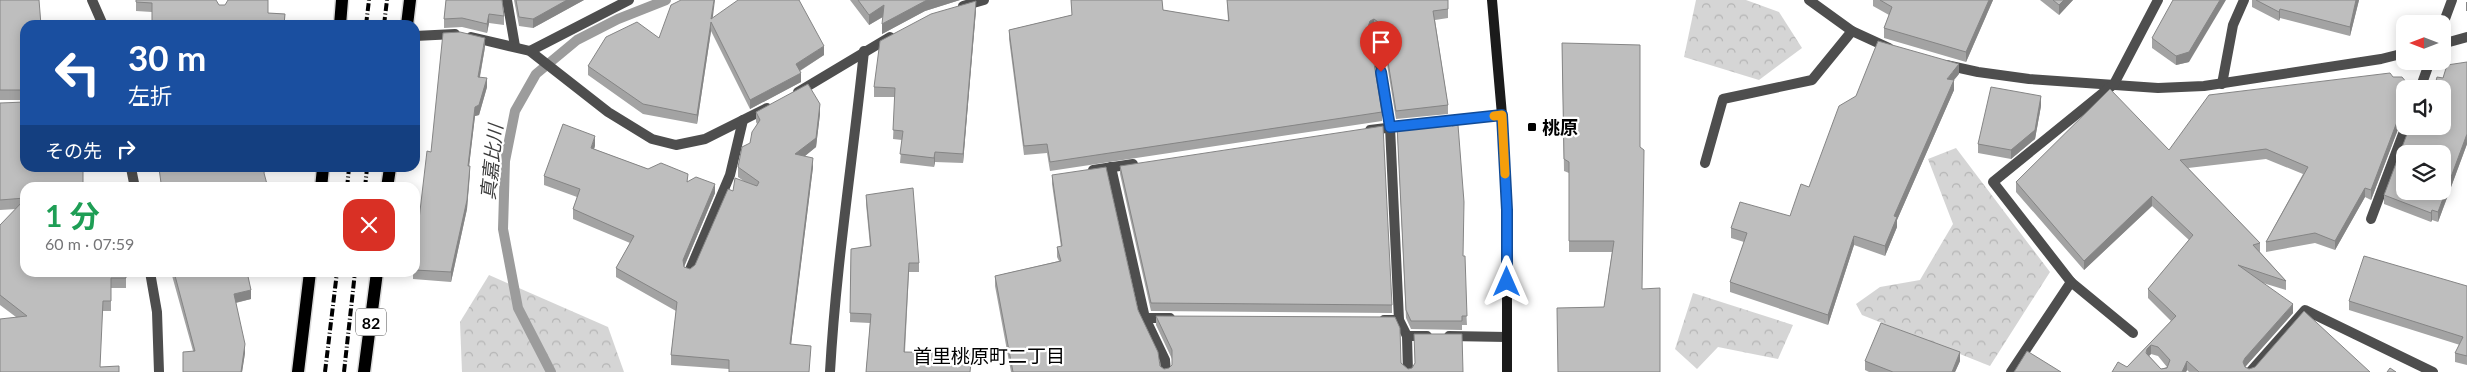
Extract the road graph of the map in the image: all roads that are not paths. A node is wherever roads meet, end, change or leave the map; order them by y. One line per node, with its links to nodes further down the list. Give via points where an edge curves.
1 (92, 0): 14 (street)
2 (342, 0): 15 (main road)
3 (410, 0): 16 (main road)
4 (507, 0): 23 (street)
5 (630, 0): 25 (street)
6 (984, 0): 12 (street)
7 (1492, 0): 31 (main road)
8 (1809, 0): 17 (street)
9 (2158, 0): 29 (street)
10 (2244, 0): 30 (street, via 2233,25)
11 (2452, 0): 13 (street)
12 (956, 8)
13 (2446, 15)
14 (100, 20)
15 (340, 20)
16 (408, 20)
17 (1852, 31): 26 (street); 37 (street, via 1812,80 1723,99)
18 (896, 34): 24 (street)
19 (1375, 35): 33 (street)
20 (420, 36): 23 (street, via 461,34)
21 (2467, 37): 22 (street)
22 (2451, 41)
23 (515, 46): 25 (street)
24 (864, 51): 32 (street); 56 (street, via 840,252)
25 (531, 52): 32 (street, via 608,112 652,139 676,145 690,144)
26 (1900, 52)
27 (2396, 55): 30 (street)
28 (1936, 62): 29 (street, via 2029,79)
29 (2114, 84): 30 (street, via 2158,88); 45 (street, via 1993,182)
30 (2222, 84)
31 (1502, 115): 33 (street); 52 (main road, via 1507,210)
32 (743, 120): 41 (street, via 730,175)
33 (1390, 127): 34 (street); 49 (street)
34 (1361, 131)
35 (2403, 135): 40 (street)
36 (1140, 163): 38 (street)
37 (1705, 163)
38 (1111, 167): 39 (street); 46 (street)
39 (1084, 172)
40 (2371, 219)
41 (689, 272)
42 (151, 277): 53 (street, via 157,312)
43 (309, 277): 54 (main road)
44 (376, 277): 55 (main road, 82)
45 (2071, 282): 50 (street); 60 (street)
46 (1145, 318): 47 (street); 57 (street, via 1165,360)
47 (1184, 318)
48 (1370, 319): 49 (street)
49 (1399, 320): 51 (street)
50 (2133, 333)
51 (1407, 336): 52 (street); 58 (street)
52 (1507, 337): 59 (main road)
53 (159, 372)
54 (298, 372)
55 (364, 372)
56 (830, 372)
57 (1166, 372)
58 (1408, 372)
59 (1507, 372)
60 (2011, 372)
61 (2250, 372): 62 (street, via 2306,310)
62 (2433, 372)

